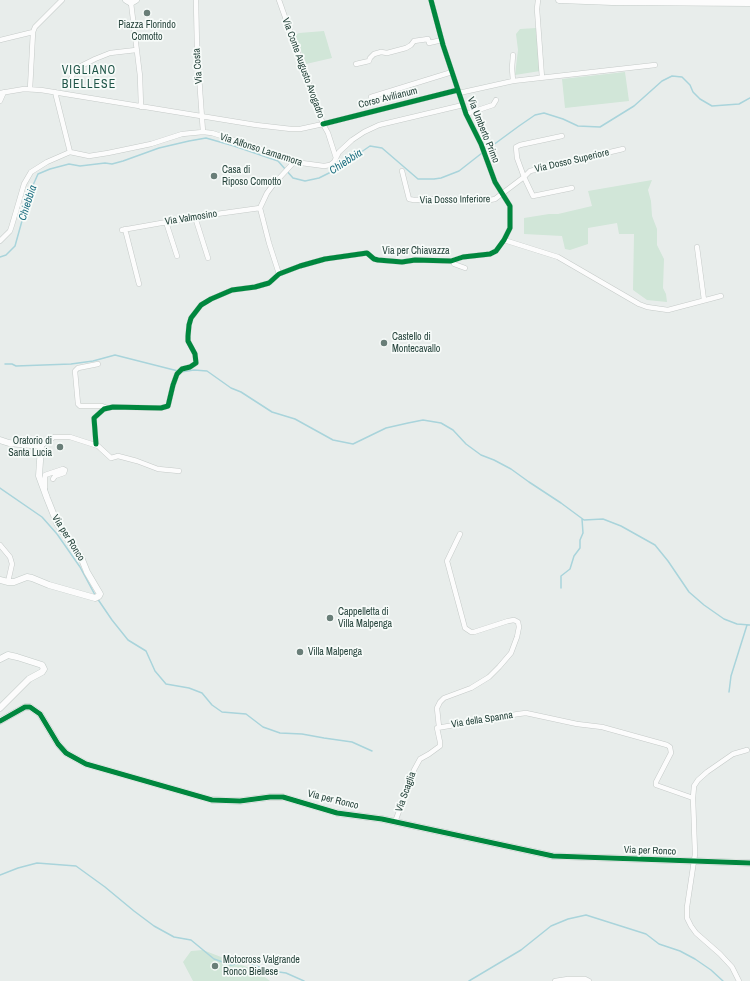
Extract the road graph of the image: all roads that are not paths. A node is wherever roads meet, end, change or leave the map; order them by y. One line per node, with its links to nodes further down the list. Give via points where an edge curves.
1 (62, 0): 9 (street)
2 (196, 0): 30 (street, Via Costa)
3 (279, 0): 31 (street, Via Conte Augusto Avogadro)
4 (431, 0): 11 (street, Via Umberto Primo)
5 (538, 0): 17 (street)
6 (559, 0): 8 (street)
7 (131, 1): 12 (street)
8 (750, 3)
9 (32, 32): 10 (street); 20 (street)
10 (0, 40)
11 (442, 40): 14 (street, via 429,43 428,39 414,41 406,48 374,54 369,61); 16 (street, Via Umberto Primo)
12 (136, 50): 18 (street, via 110,53 95,59 75,69); 28 (street)
13 (513, 55): 19 (street)
14 (356, 64)
15 (656, 65): 17 (street, Corso Avilianum)
16 (452, 72): 21 (street, Via Umberto Primo); 24 (street)
17 (542, 78): 19 (street, Corso Avilianum)
18 (71, 79)
19 (514, 81): 21 (street, Corso Avilianum)
20 (30, 89): 22 (street, Corso Avilianum); 23 (street, Corso Avilianum)
21 (458, 91): 27 (street, Via Umberto Primo); 31 (street, Corso Avilianum)
22 (55, 92): 28 (street, Corso Avilianum); 35 (street)
23 (2, 93): 26 (street)
24 (370, 96)
25 (496, 100): 29 (street, Via Umberto Primo, via 493,105)
26 (0, 101)
27 (463, 105): 29 (street, Via Umberto Primo); 36 (street, Via Alfonso Lamarmora, via 379,125 352,140)
28 (141, 107): 30 (street, Corso Avilianum)
29 (466, 114): 41 (street, Via Umberto Primo)
30 (202, 116): 31 (street, Corso Avilianum, via 290,129); 32 (street, Via Costa)
31 (323, 124): 36 (street, Via Conte Augusto Avogadro)
32 (203, 132): 35 (street, Via Alfonso Lamarmora, via 182,134 151,144 89,156); 37 (street, Via Alfonso Lamarmora, via 240,142)
33 (562, 136): 39 (street, Via Dosso Superiore, via 516,147)
34 (623, 150): 39 (street, Via Dosso Superiore, via 530,171)
35 (70, 152): 46 (street, via 31,172 24,184 10,231)
36 (336, 158): 37 (street, Via Alfonso Lamarmora, via 330,165 324,166)
37 (294, 162): 42 (street, via 267,193)
38 (402, 171): 41 (street, Via Dosso Inferiore, via 409,199 490,200)
39 (524, 177): 40 (street, Via Dosso Superiore, via 533,196); 41 (street, Via Dosso Superiore)
40 (572, 188)
41 (502, 193): 45 (street, Via Umberto Primo, via 511,213 510,228)
42 (260, 208): 43 (street, Via Valmosino); 52 (street)
43 (195, 217): 44 (street, Via Valmosino); 49 (street)
44 (166, 222): 48 (street); 53 (street, Via Valmosino, via 124,229)
45 (504, 240): 50 (street, Via per Chiavazza, via 496,251 490,254 463,257); 55 (street, via 558,257 647,307 668,310)
46 (0, 241)
47 (697, 247): 55 (street)
48 (177, 256)
49 (208, 258)
50 (453, 261): 51 (street, Via per Chiavazza, via 454,264); 52 (street, Via per Chiavazza, via 378,260 367,253 326,259)
51 (465, 268)
52 (279, 274): 57 (street, Via per Chiavazza, via 269,283 232,290 201,305 191,318 188,332 196,363 179,372 166,407)
53 (139, 284)
54 (721, 296): 55 (street)
55 (704, 300)
56 (98, 364): 57 (street, via 75,370 78,404)
57 (107, 408): 59 (street, via 94,418)
58 (0, 440): 60 (street, via 9,444)
59 (96, 444): 60 (street, via 79,438 61,436 54,437); 61 (street, via 111,458 118,456 158,469)
60 (41, 446): 63 (street, Via per Ronco, via 40,480)
61 (179, 470)
62 (53, 479): 63 (street, via 65,470 45,475 48,496)
63 (46, 498): 67 (street, Via per Ronco, via 57,523 81,557 100,592 97,597 27,577)
64 (460, 534): 71 (street, Via della Spanna, via 447,561 465,628 474,632 514,620 518,622 519,627 511,653 489,677 440,702 437,708)
65 (0, 545): 67 (street, via 10,557 12,564)
66 (0, 580): 67 (street, Via per Ronco)
67 (8, 582)
68 (0, 659): 69 (street, via 8,655 42,665 44,668)
69 (0, 708)
70 (0, 721): 74 (street, Via per Ronco, via 30,706 40,714 66,753 82,762 212,800 240,801 283,797 337,813)
71 (440, 727): 73 (street, Via della Spanna, via 526,713 602,727 660,743 672,749 656,785); 74 (street, Via Scaglia, via 437,728 437,732 440,746 420,759)
72 (747, 750): 73 (street, via 733,754 698,780 694,786)
73 (693, 798): 75 (street)
74 (395, 822): 75 (street, Via per Ronco, via 553,856)
75 (693, 862): 76 (street, Via per Ronco); 79 (street, via 687,918 696,933 732,967)
76 (750, 863)
77 (555, 981): 78 (street)
78 (589, 981)
79 (739, 981)

